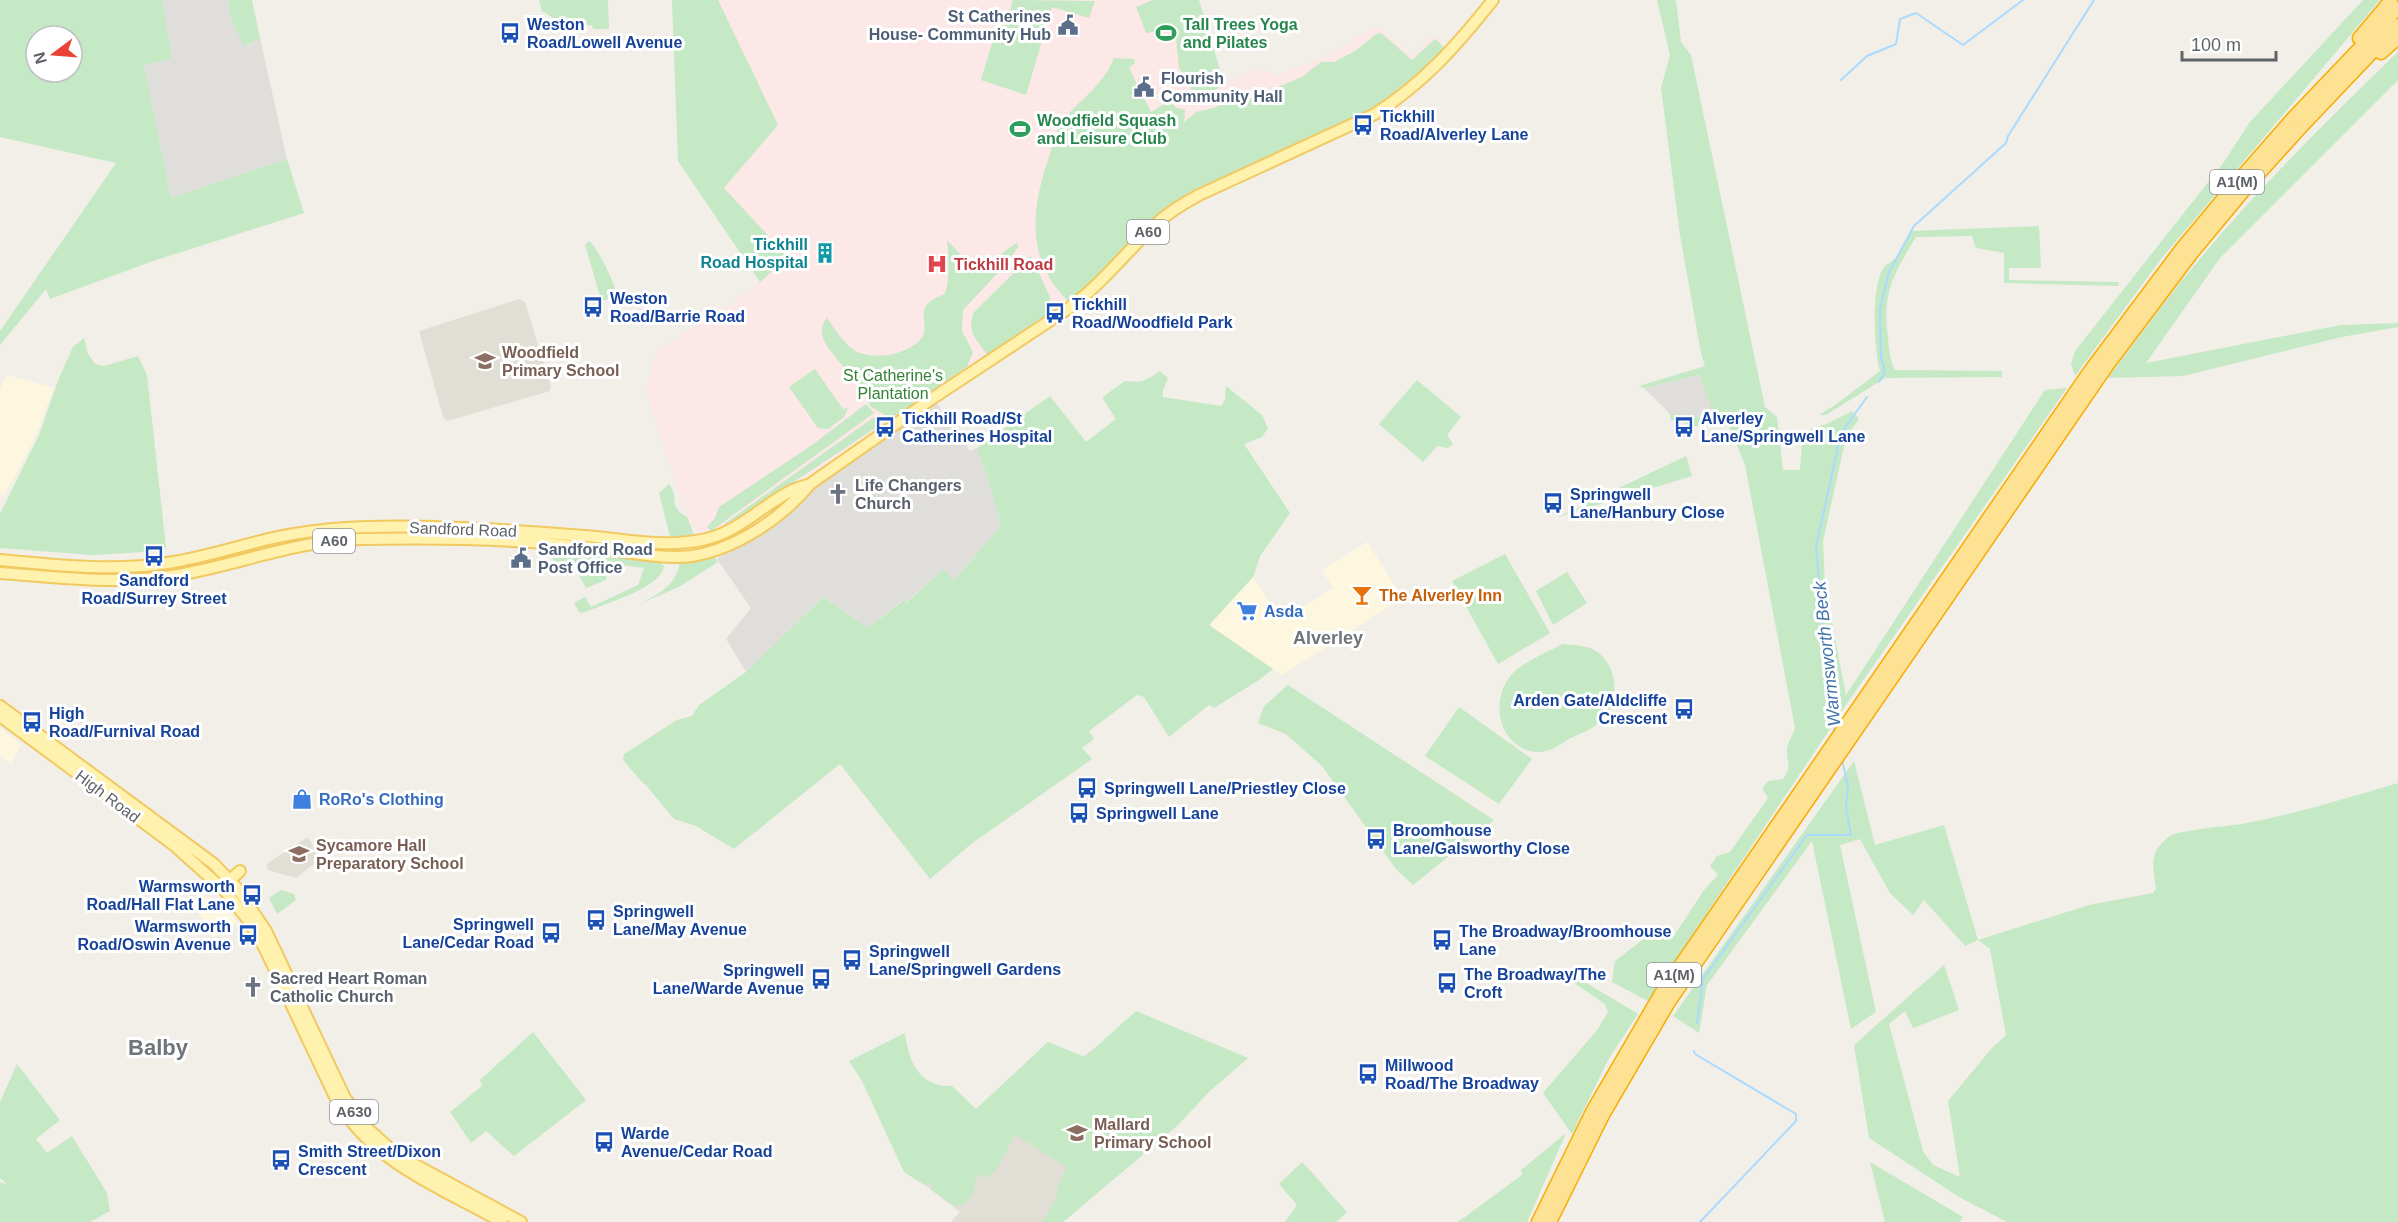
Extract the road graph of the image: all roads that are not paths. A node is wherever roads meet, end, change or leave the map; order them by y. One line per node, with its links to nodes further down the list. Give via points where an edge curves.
1 (1493, 0): 7 (main road, A60, via 1452,51 1413,89 1376,114 1178,207 1088,294)
2 (2391, 0): 6 (highway)
3 (2398, 8): 6 (highway, A1(M))
4 (2398, 25): 6 (highway, A1(M))
5 (2398, 38): 6 (highway, A1(M))
6 (2298, 121): 22 (highway, A1(M), via 2107,366); 22 (highway, A1(M), via 2182,248 2092,368)
7 (810, 484): 14 (main road, A60, via 790,491 723,534); 15 (main road, A60, via 796,501 734,543 694,556)
8 (387, 526): 9 (main road, Sandford Road / A60); 10 (main road, Sandford Road / A60); 11 (main road)
9 (401, 526): 12 (main road); 14 (main road, Sandford Road / A60, via 536,532)
10 (325, 529): 13 (main road); 17 (main road, Sandford Road / A60, via 151,566 92,568)
11 (387, 539): 12 (main road, Sandford Road / A60); 13 (main road, Sandford Road / A60)
12 (401, 539): 15 (main road, Sandford Road / A60, via 536,543)
13 (327, 542): 19 (main road, Sandford Road / A60, via 169,576)
14 (669, 544): 15 (main road)
15 (672, 558)
16 (0, 560): 17 (main road, Sandford Road / A60)
17 (37, 564): 19 (main road, A60, via 70,572)
18 (0, 573): 19 (main road, Sandford Road / A60)
19 (77, 579)
20 (0, 706): 23 (main road, High Road / A630)
21 (0, 716): 25 (main road, High Road / A630)
22 (1838, 745): 31 (highway, A1(M), via 1646,1019 1593,1110); 32 (highway, A1(M), via 1650,1032)
23 (169, 831): 25 (main road, A630, via 211,868); 26 (main road, A630)
24 (240, 872): 26 (main road)
25 (213, 878): 27 (main road, A630)
26 (230, 880): 27 (main road, via 231,890); 28 (main road, A630)
27 (251, 924): 28 (main road, via 260,932); 29 (main road, A630, via 337,1101 359,1132 390,1160)
28 (266, 931): 30 (main road, A630, via 345,1098 367,1128 397,1155)
29 (502, 1222)
30 (521, 1222)
31 (1538, 1222)
32 (1550, 1222)

